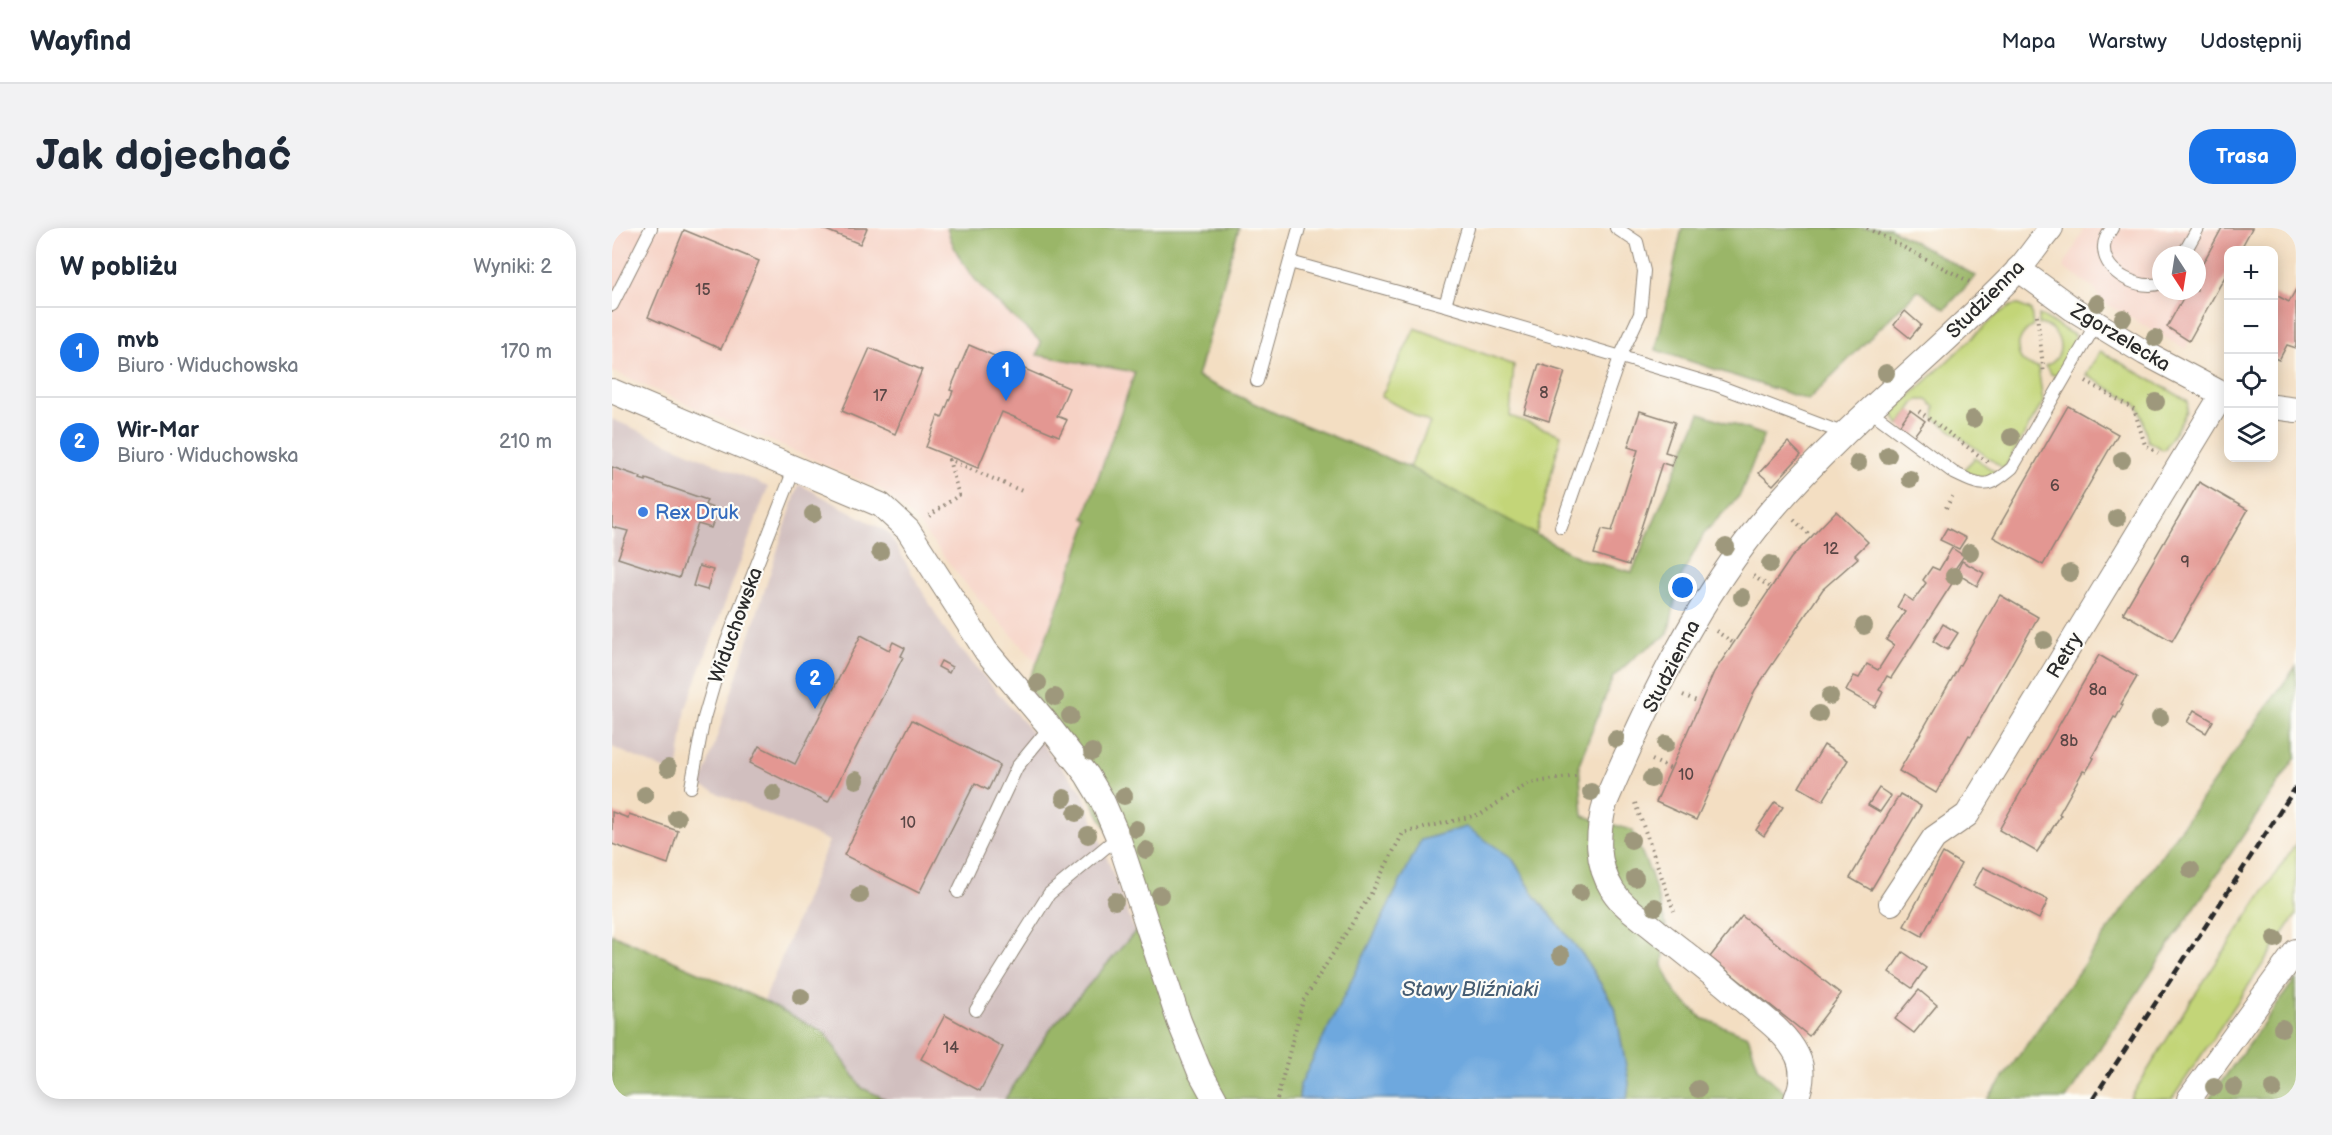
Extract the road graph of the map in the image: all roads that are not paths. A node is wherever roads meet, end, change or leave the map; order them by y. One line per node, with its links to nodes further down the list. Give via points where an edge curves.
1 (651, 228): 12 (lane)
2 (1299, 228): 9 (lane)
3 (1468, 228): 13 (lane)
4 (1616, 228): 15 (lane, via 1637,242 1644,271 1640,314)
5 (2051, 228): 10 (street, Studzienna)
6 (2112, 228): 11 (lane, via 2103,251 2110,265 2139,285)
7 (2198, 228): 8 (lane)
8 (2188, 246)
9 (1290, 262): 13 (lane); 16 (lane)
10 (2018, 269): 14 (street, Zgorzelecka); 21 (street, Studzienna)
11 (2152, 286)
12 (612, 305)
13 (1445, 305): 15 (lane)
14 (2096, 324): 18 (street, Zgorzelecka); 21 (lane, via 2012,468 1996,481 1983,485 1954,473)
15 (1620, 357): 23 (lane, via 1716,385); 25 (lane)
16 (1257, 381)
17 (612, 391): 24 (street)
18 (2224, 395)
19 (2224, 398): 30 (street, Retry, via 1967,815 1934,838)
20 (2278, 408): 22 (street)
21 (1869, 410): 23 (street, Studzienna)
22 (2296, 410)
23 (1845, 434): 34 (street, Studzienna, via 1771,511 1706,599 1622,764 1605,803 1598,843 1603,868 1623,904 1779,1030 1798,1057 1802,1075)
24 (795, 467): 26 (street, via 881,506 908,530 986,651); 27 (lane, Widuchowska, via 725,646 704,718)
25 (1560, 527)
26 (1050, 727): 28 (street, via 1087,775); 29 (lane, via 1017,767)
27 (691, 787)
28 (1118, 837): 32 (lane, via 1049,894); 33 (street, via 1179,1021)
29 (958, 892)
30 (1891, 903)
31 (2296, 951): 35 (street)
32 (976, 1010)
33 (1215, 1099)
34 (1796, 1099)
35 (2189, 1099)

